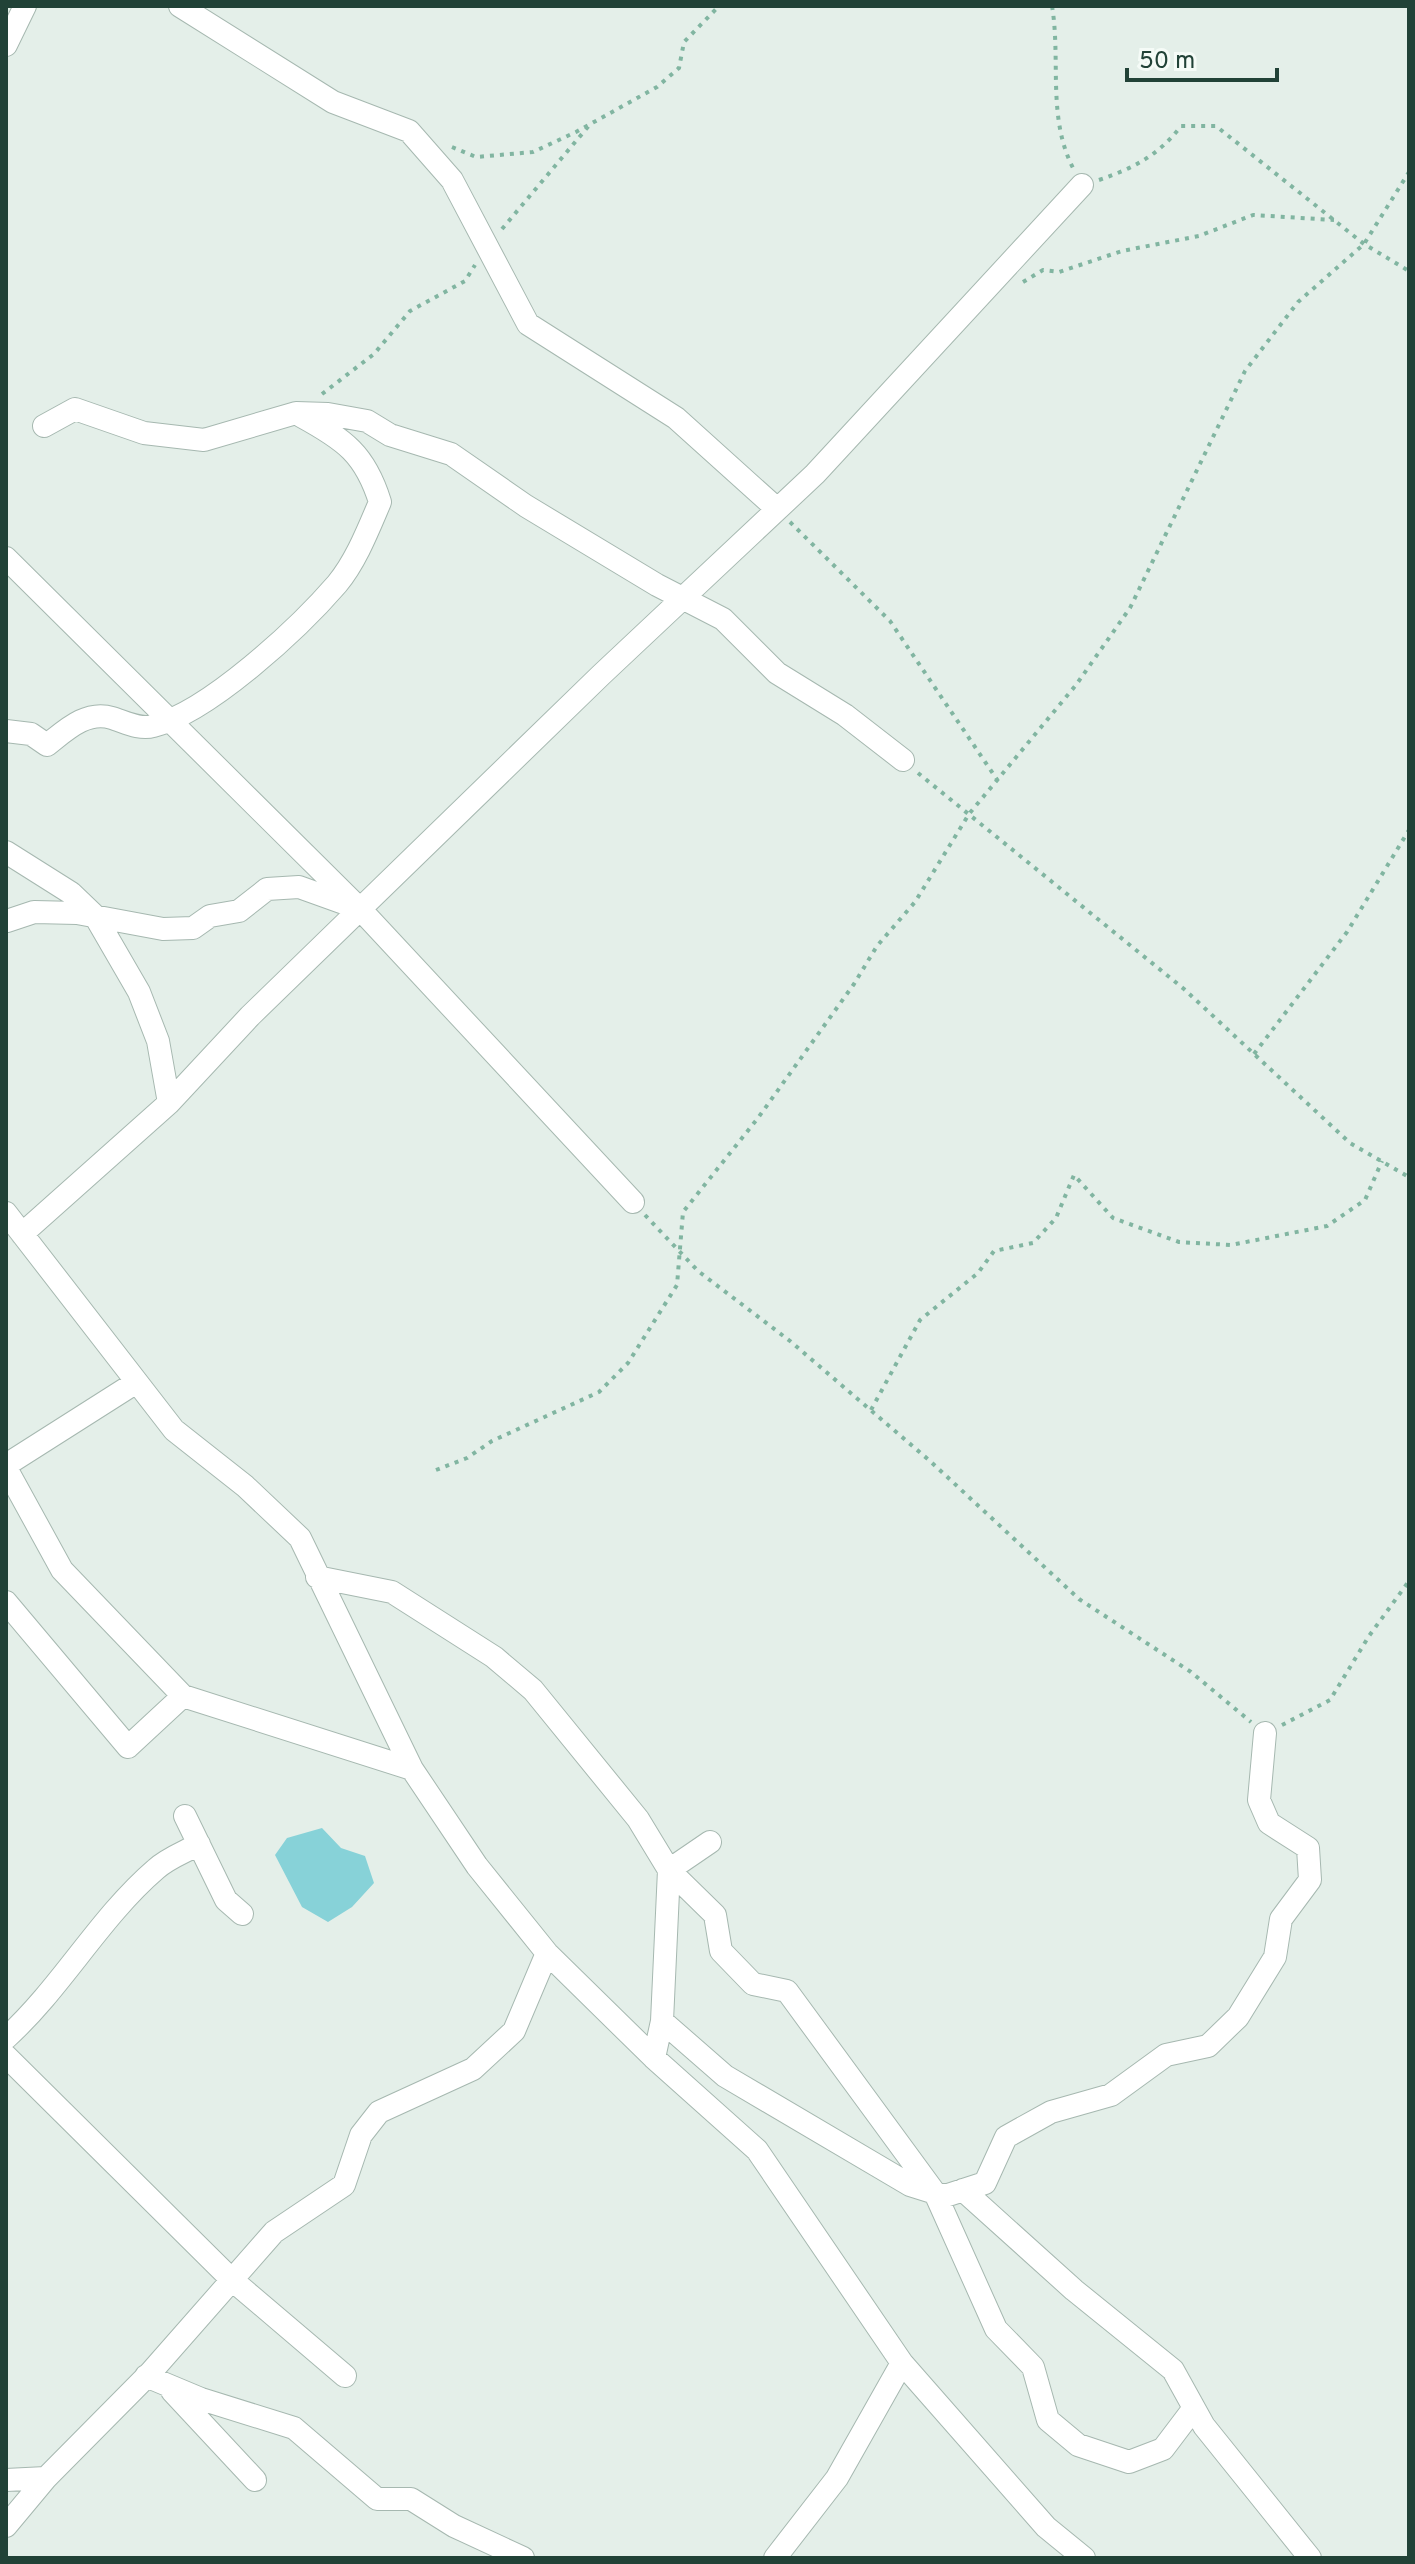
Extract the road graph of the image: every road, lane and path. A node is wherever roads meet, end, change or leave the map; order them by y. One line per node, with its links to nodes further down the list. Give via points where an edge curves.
1 (25, 6): 5 (street)
2 (180, 6): 12 (street, via 333,102 409,131 452,180)
3 (719, 6): 6 (path, via 684,42 679,68 657,87)
4 (1052, 6): 9 (path, via 1057,33 1055,96 1067,156)
5 (6, 45)
6 (592, 122): 7 (path, via 533,152 476,157); 12 (path)
7 (449, 146)
8 (1409, 172): 11 (path)
9 (1082, 185): 10 (path, via 1126,171 1162,151 1181,126 1216,126); 14 (street)
10 (1335, 220): 11 (path); 14 (path, via 1253,215 1199,236 1122,251 1059,272 1043,270)
11 (1364, 244): 13 (path); 24 (path, via 1298,302 1245,371 1130,608)
12 (489, 245): 15 (path, via 465,281 410,311 374,354); 18 (street, via 528,324 676,418)
13 (1409, 271)
14 (982, 293): 18 (street)
15 (320, 396)
16 (296, 413): 17 (street, via 204,440 144,433 75,409); 20 (street, via 367,421 390,435 451,454 526,506); 21 (street, via 339,436 370,472 380,502 338,582 233,684)
17 (44, 426)
18 (777, 509): 20 (street); 24 (path, via 890,621)
19 (6, 558): 21 (street)
20 (684, 597): 23 (street, via 723,619 777,673 845,715); 28 (street)
21 (167, 721): 22 (street, via 151,727 108,716 80,720 47,745 31,734); 28 (street)
22 (6, 731)
23 (903, 760): 25 (path)
24 (998, 781): 25 (path)
25 (969, 814): 31 (path, via 1184,989); 38 (path, via 915,902 877,946 766,1106 683,1212)
26 (1409, 830): 31 (path, via 1347,932)
27 (6, 852): 29 (street, via 71,893)
28 (361, 910): 29 (street, via 299,887 267,889 239,911 210,916 193,928 163,929); 32 (street); 35 (street)
29 (95, 916): 30 (street, via 34,912); 32 (street, via 139,992 158,1041)
30 (7, 921)
31 (1254, 1054): 33 (path, via 1350,1143)
32 (169, 1103): 37 (street)
33 (1382, 1161): 34 (path); 40 (path, via 1365,1200 1327,1226 1231,1245 1179,1242 1113,1218 1074,1175 1056,1218 1033,1243 994,1251 978,1273 920,1320)
34 (1409, 1177)
35 (633, 1202): 38 (path)
36 (6, 1213): 37 (street)
37 (22, 1234): 39 (street)
38 (679, 1251): 40 (path); 42 (path, via 677,1285 628,1363 599,1392)
39 (135, 1383): 41 (street); 43 (street, via 174,1430 300,1538)
40 (871, 1410): 47 (path, via 1079,1599 1191,1672)
41 (6, 1466): 46 (street, via 62,1570)
42 (436, 1470)
43 (317, 1577): 48 (street); 52 (street, via 392,1592 494,1657 533,1690 580,1745 638,1819)
44 (1409, 1581): 47 (path, via 1330,1700)
45 (6, 1602): 46 (street, via 128,1747)
46 (183, 1696): 48 (street)
47 (1265, 1733): 59 (street, via 1259,1800 1269,1823 1308,1848 1310,1880 1281,1919 1275,1957 1238,2017 1208,2046 1166,2055 1111,2095 1051,2112 1006,2137 985,2183)
48 (412, 1769): 54 (street, via 477,1866)
49 (185, 1816): 51 (street)
50 (710, 1842): 52 (street)
51 (199, 1844): 53 (street, via 226,1900); 56 (street, via 157,1867 39,2008)
52 (669, 1870): 55 (street); 60 (street, via 715,1915 721,1951 753,1984 787,1991)
53 (242, 1914)
54 (547, 1953): 58 (street); 61 (street, via 514,2031 473,2069 379,2112 361,2135 344,2185 274,2232)
55 (662, 2021): 58 (street); 60 (street, via 737,2084 910,2185)
56 (6, 2038)
57 (6, 2056): 61 (street)
58 (654, 2058): 62 (street, via 757,2150)
59 (963, 2190): 60 (street, via 945,2196); 65 (street, via 1173,2370)
60 (935, 2193): 65 (street, via 996,2329 1033,2367 1048,2420 1078,2445 1129,2462 1163,2449)
61 (231, 2279): 63 (street); 64 (street)
62 (902, 2363): 71 (street, via 837,2478); 72 (street, via 1046,2527)
63 (345, 2376)
64 (156, 2380): 66 (street); 68 (street); 70 (street, via 294,2428 377,2499 411,2499)
65 (1194, 2408): 73 (street, via 1212,2438)
66 (46, 2478): 67 (street); 69 (street)
67 (6, 2480)
68 (255, 2480)
69 (6, 2526)
70 (523, 2558)
71 (775, 2558)
72 (1084, 2558)
73 (1310, 2558)

